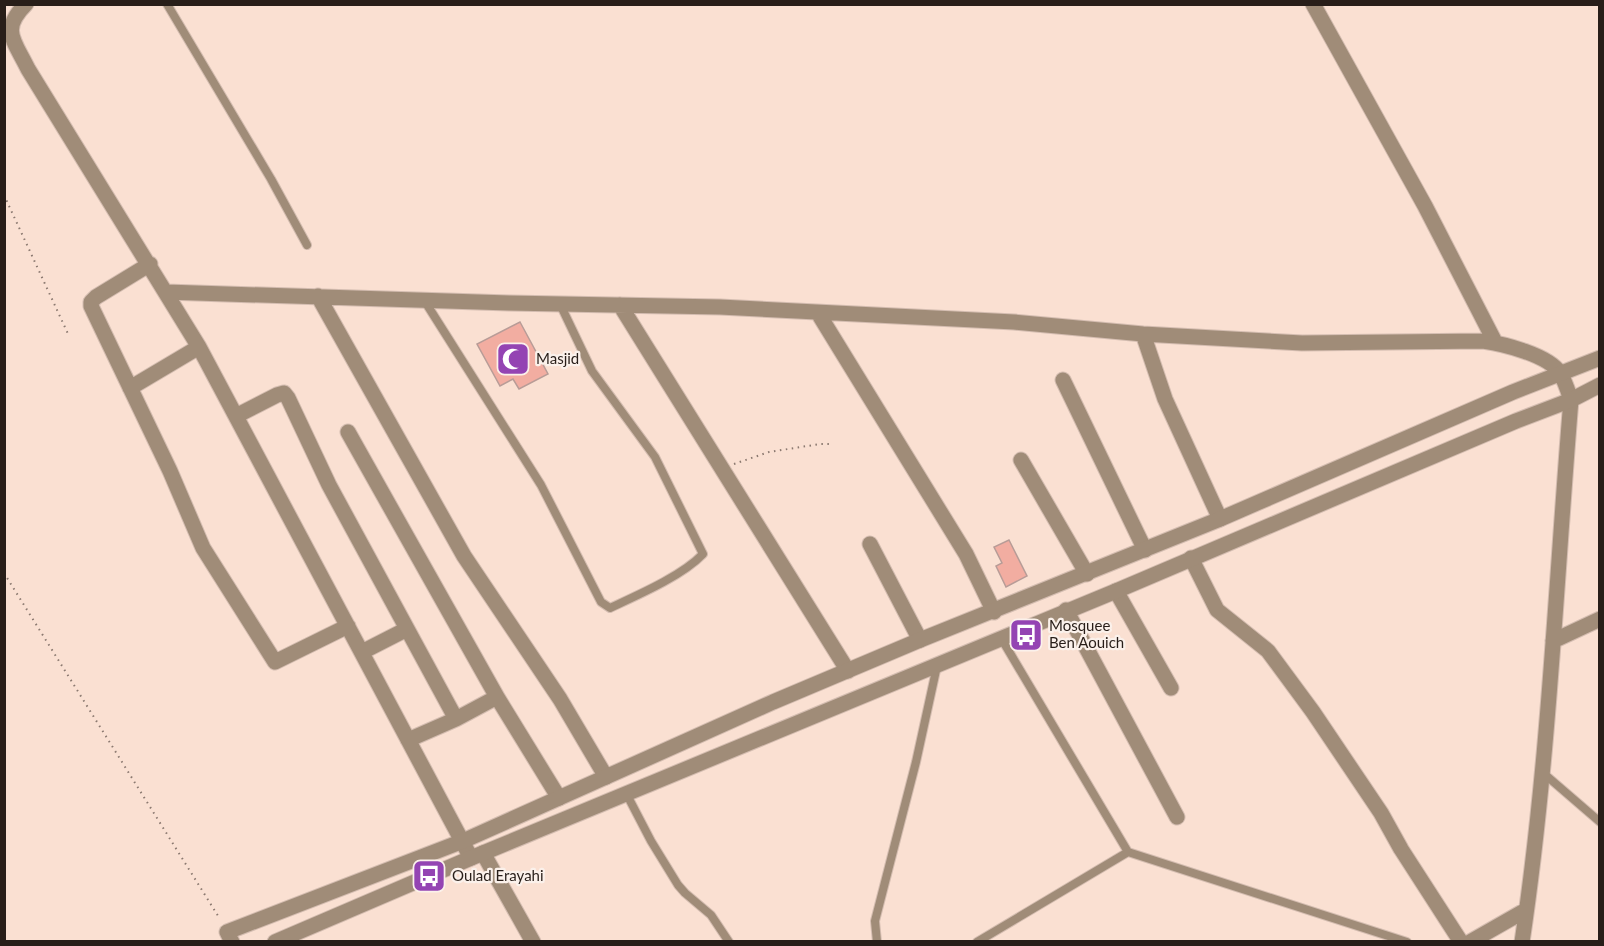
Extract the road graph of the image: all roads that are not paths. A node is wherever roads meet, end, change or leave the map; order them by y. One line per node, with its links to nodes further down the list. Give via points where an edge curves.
1 (27, 4): 4 (street)
2 (167, 4): 5 (lane)
3 (1313, 4): 14 (street)
4 (7, 28): 6 (street, via 28,69)
5 (307, 246)
6 (150, 264): 7 (street); 20 (street, via 91,302)
7 (166, 292): 8 (street); 15 (street)
8 (318, 296): 9 (street); 49 (street, via 464,556 560,699)
9 (424, 300): 10 (street); 10 (lane, via 541,485 601,602 610,608 697,561 703,554 655,457 592,371)
10 (559, 303): 11 (street)
11 (620, 304): 12 (street); 41 (street)
12 (818, 313): 13 (street, via 1014,322); 32 (street, via 966,554)
13 (1143, 334): 14 (street, via 1302,343); 25 (street, via 1165,399)
14 (1495, 342): 17 (street, via 1546,361)
15 (199, 347): 20 (street); 22 (street)
16 (1599, 358): 17 (street)
17 (1560, 373): 21 (street); 25 (street)
18 (1063, 380): 27 (street)
19 (1599, 385): 21 (street)
20 (130, 388): 34 (street, via 203,548 272,660 279,661)
21 (1571, 400): 28 (street); 38 (street)
22 (236, 416): 34 (street); 35 (street, via 284,393)
23 (348, 432): 43 (street)
24 (1021, 460): 29 (street)
25 (1220, 519): 27 (street)
26 (870, 544): 37 (street)
27 (1145, 550): 29 (street)
28 (1191, 558): 30 (street); 65 (street, via 1217,610 1268,651 1313,712)
29 (1087, 573): 32 (street)
30 (1116, 591): 31 (street); 42 (street)
31 (1066, 610): 36 (street); 52 (street)
32 (994, 612): 37 (street)
33 (1599, 620): 38 (street)
34 (348, 626): 39 (street)
35 (407, 628): 39 (street); 44 (street)
36 (1001, 637): 40 (street); 55 (lane)
37 (920, 640): 41 (street)
38 (1553, 641): 48 (street)
39 (362, 652): 46 (street)
40 (938, 663): 47 (street); 62 (lane, via 875,921)
41 (848, 671): 45 (street)
42 (1171, 688)
43 (497, 697): 44 (street); 51 (street)
44 (456, 719): 46 (street)
45 (711, 729): 47 (street); 49 (street)
46 (408, 740): 54 (street)
47 (722, 753): 50 (street)
48 (1541, 771): 53 (lane); 57 (street)
49 (606, 777): 51 (street)
50 (626, 793): 56 (street); 61 (lane, via 678,885 711,915)
51 (558, 798): 54 (street)
52 (1177, 817)
53 (1599, 822)
54 (463, 841): 56 (street); 58 (street)
55 (1128, 852): 63 (lane); 64 (lane)
56 (477, 856): 59 (street); 60 (street)
57 (1526, 910): 66 (street); 67 (street)
58 (230, 937)
59 (275, 942)
60 (532, 942)
61 (729, 942)
62 (877, 942)
63 (976, 942)
64 (1407, 942)
65 (1461, 942)
66 (1470, 942)
67 (1521, 942)

